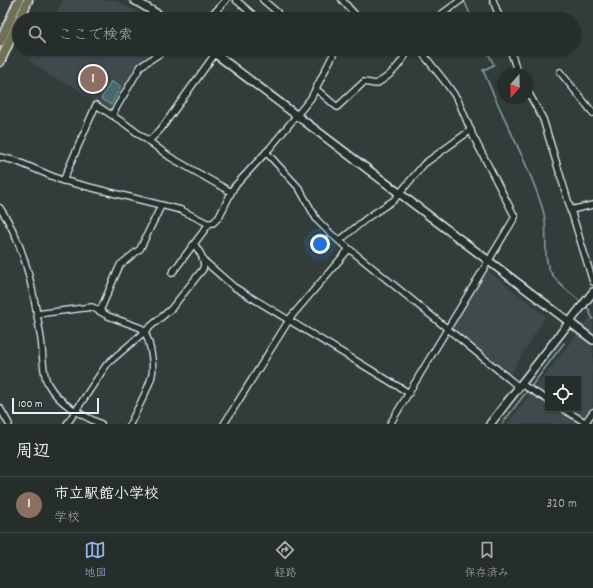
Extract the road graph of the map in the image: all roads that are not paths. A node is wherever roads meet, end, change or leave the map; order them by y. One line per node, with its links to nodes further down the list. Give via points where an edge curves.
1 (19, 0): 10 (main road)
2 (28, 0): 11 (main road)
3 (226, 0): 13 (street)
4 (236, 0): 14 (street)
5 (263, 0): 15 (street)
6 (342, 0): 16 (street)
7 (461, 0): 17 (street)
8 (492, 0): 18 (street)
9 (137, 1): 12 (street)
10 (14, 12)
11 (23, 12)
12 (155, 12)
13 (214, 12)
14 (250, 12)
15 (277, 12)
16 (353, 12)
17 (444, 12)
18 (497, 12)
19 (12, 15): 21 (main road)
20 (12, 35): 29 (main road)
21 (0, 42)
22 (156, 56): 35 (street, via 141,66)
23 (214, 56): 38 (street, via 161,129)
24 (218, 56): 36 (street)
25 (333, 56): 32 (street)
26 (405, 56): 32 (street, via 390,76 376,84 364,82 337,107)
27 (426, 56): 37 (street, via 450,87)
28 (512, 56): 30 (street)
29 (0, 62)
30 (516, 68)
31 (560, 72): 34 (street)
32 (316, 90): 36 (street)
33 (533, 101): 47 (street, via 543,119)
34 (593, 113)
35 (112, 115): 38 (street); 41 (street, via 96,105)
36 (296, 115): 39 (street); 43 (street)
37 (471, 130): 43 (street, via 424,164); 53 (street, via 515,217)
38 (149, 141): 42 (street, via 170,158)
39 (266, 152): 42 (street); 49 (street, via 299,188 320,223)
40 (0, 157): 41 (street)
41 (63, 181): 45 (street)
42 (231, 192): 48 (street, via 218,220)
43 (399, 193): 49 (street, via 394,200); 53 (street)
44 (593, 205): 47 (street)
45 (161, 206): 48 (street, via 185,212); 57 (street, via 140,249 120,265)
46 (0, 208): 58 (street, via 23,254)
47 (570, 210): 55 (street)
48 (209, 224): 50 (street)
49 (339, 241): 51 (street)
50 (194, 244): 52 (street); 54 (street)
51 (349, 249): 59 (street); 61 (street)
52 (203, 260): 59 (street, via 234,287); 62 (street, via 203,269 170,309)
53 (488, 261): 60 (street); 61 (street)
54 (172, 274)
55 (593, 282)
56 (593, 292): 60 (street)
57 (100, 311): 58 (street, via 88,307); 62 (street)
58 (37, 314): 68 (street, via 46,381)
59 (289, 320): 65 (street); 76 (street)
60 (569, 322): 63 (street); 64 (street)
61 (448, 329): 64 (street); 65 (street)
62 (146, 331): 68 (street, via 107,364); 75 (street, via 152,375)
63 (593, 340)
64 (520, 385): 66 (street); 78 (street)
65 (409, 392): 77 (street)
66 (545, 398)
67 (0, 408): 72 (street)
68 (76, 412): 73 (street); 74 (street)
69 (568, 412): 71 (street)
70 (593, 412): 71 (street)
71 (586, 423)
72 (9, 424)
73 (67, 424)
74 (101, 424)
75 (130, 424)
76 (224, 424)
77 (390, 424)
78 (490, 424)

